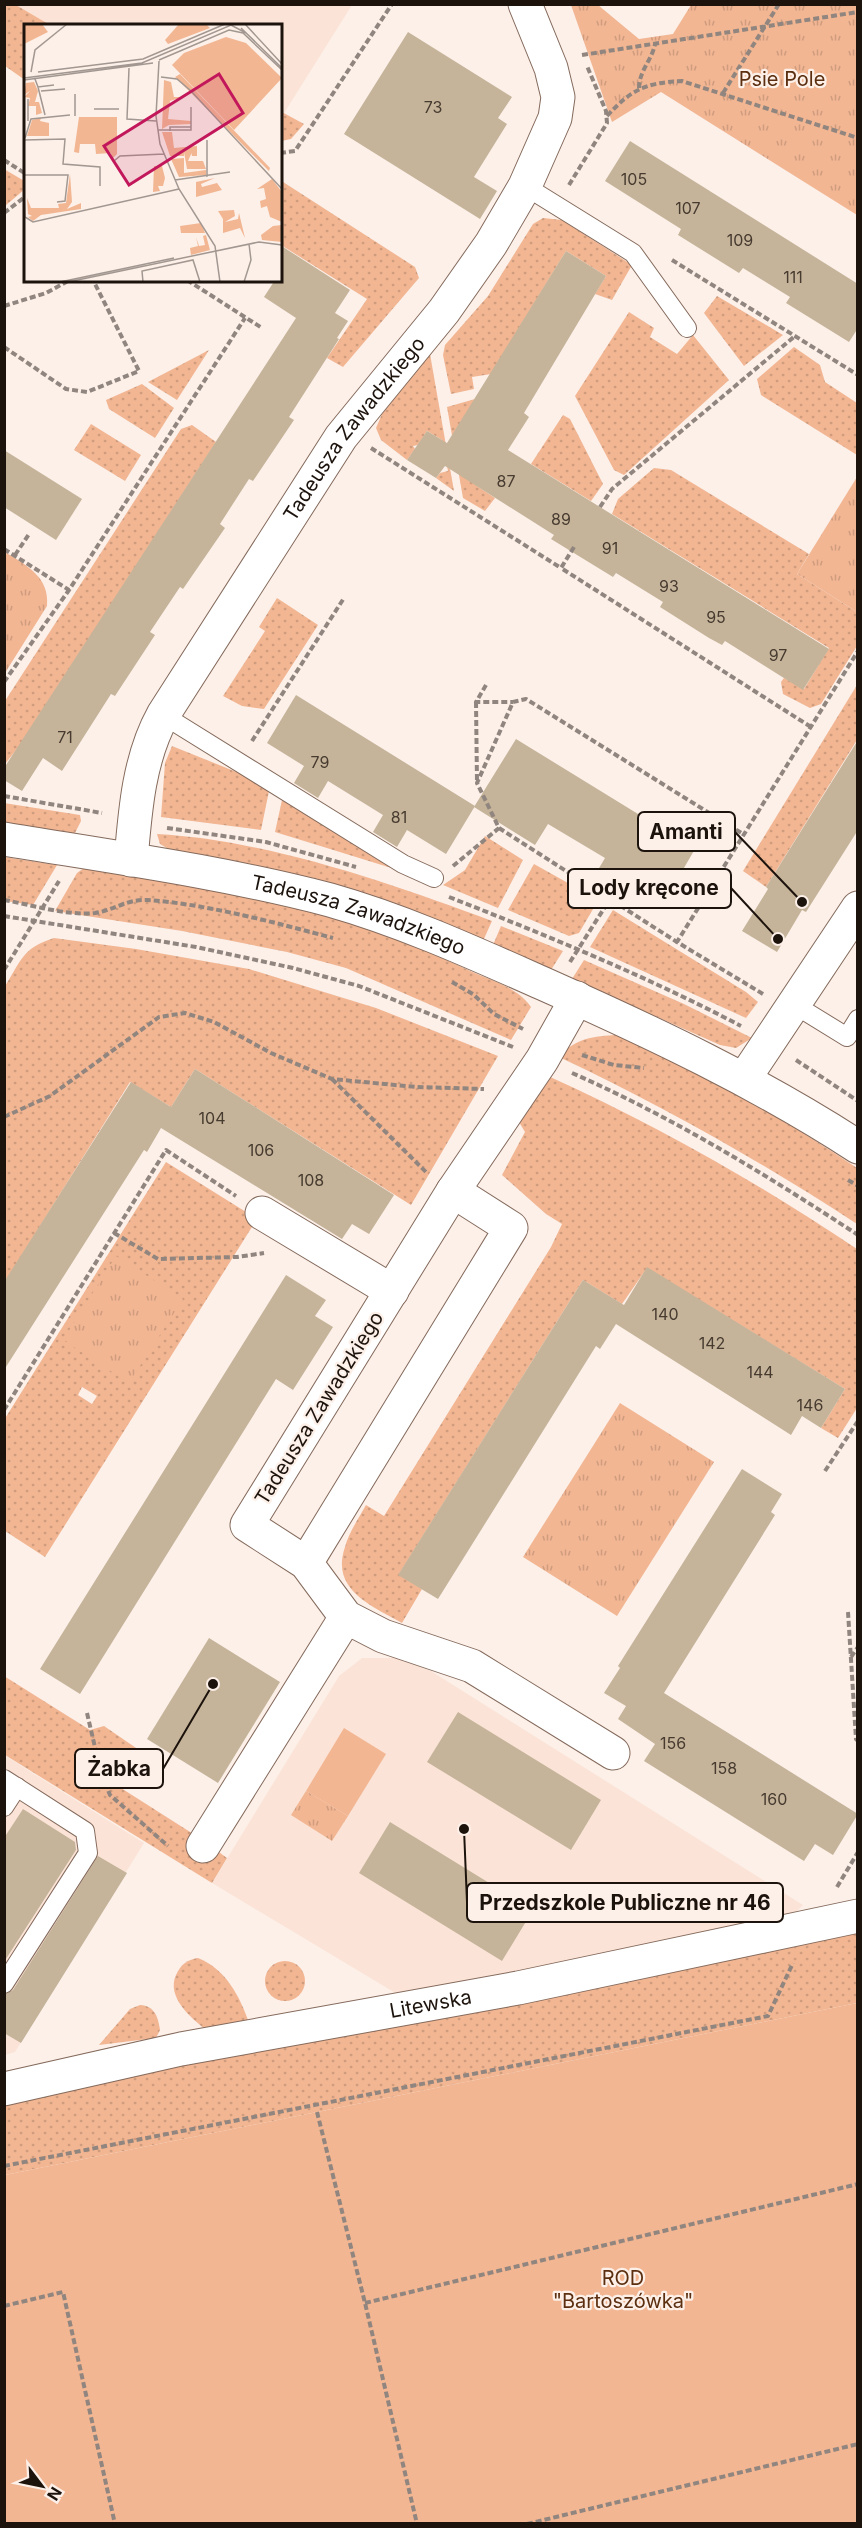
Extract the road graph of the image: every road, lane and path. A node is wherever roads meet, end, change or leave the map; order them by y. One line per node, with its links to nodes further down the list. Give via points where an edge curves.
1 (392, 4): 12 (path, via 296,151)
2 (525, 4): 15 (street, Tadeusza Zawadzkiego, via 551,68 558,97 555,118)
3 (779, 4): 5 (path)
4 (858, 12): 5 (path)
5 (765, 26): 6 (path); 9 (path)
6 (655, 44): 7 (path); 8 (path, via 639,78)
7 (582, 55)
8 (639, 88): 9 (path, via 682,81); 10 (path)
9 (723, 93): 11 (path)
10 (606, 116)
11 (858, 138)
12 (282, 153)
13 (4, 160): 14 (path)
14 (24, 173)
15 (525, 186): 25 (lane, via 633,253); 29 (street, Tadeusza Zawadzkiego, via 491,244 444,311)
16 (24, 198): 17 (path)
17 (4, 213)
18 (664, 256): 26 (path)
19 (66, 282): 22 (path)
20 (94, 282): 27 (path, via 139,371 87,392 66,389)
21 (190, 282): 23 (path)
22 (4, 306)
23 (245, 318): 24 (path); 36 (path)
24 (262, 328)
25 (687, 328)
26 (795, 336): 28 (path); 30 (path, via 612,489)
27 (4, 347)
28 (858, 375)
29 (345, 432): 35 (path); 43 (street, Tadeusza Zawadzkiego)
30 (600, 507)
31 (29, 534): 34 (path)
32 (574, 548): 35 (path)
33 (4, 549): 34 (path)
34 (15, 555): 36 (path)
35 (561, 568): 44 (path)
36 (69, 590): 39 (path)
37 (344, 598): 45 (path)
38 (858, 651): 44 (path)
39 (4, 682)
40 (486, 685): 41 (path)
41 (476, 702): 42 (path); 46 (path)
42 (513, 702): 46 (path); 51 (path, via 526,699)
43 (163, 715): 45 (lane); 49 (street, Tadeusza Zawadzkiego, via 148,750)
44 (811, 727): 51 (path)
45 (238, 762): 55 (lane, via 403,864)
46 (477, 783): 50 (path)
47 (4, 796): 48 (path)
48 (97, 812): 49 (path); 53 (path)
49 (134, 824): 54 (street, Tadeusza Zawadzkiego)
50 (499, 828): 55 (path); 62 (path)
51 (743, 834): 62 (path)
52 (4, 838): 53 (street, Tadeusza Zawadzkiego)
53 (76, 851): 54 (street, Tadeusza Zawadzkiego); 57 (path)
54 (131, 860): 65 (street, Tadeusza Zawadzkiego, via 242,880 341,904 431,935)
55 (434, 878)
56 (4, 900): 57 (path)
57 (44, 907): 60 (path); 61 (path, via 92,913 125,902 156,901)
58 (858, 908): 66 (street)
59 (4, 916): 60 (path)
60 (35, 921): 63 (path); 69 (path, via 196,946 293,968 359,986)
61 (339, 940)
62 (677, 942): 66 (path)
63 (4, 970)
64 (447, 980): 69 (path, via 473,994)
65 (577, 998): 69 (street, Tadeusza Zawadzkiego); 72 (street, Tadeusza Zawadzkiego)
66 (784, 1002): 67 (lane, via 847,1037); 68 (street)
67 (858, 1019)
68 (770, 1042): 72 (street); 74 (path)
69 (547, 1051): 70 (path); 78 (street, Tadeusza Zawadzkiego); 82 (path, via 770,1177)
70 (651, 1070)
71 (332, 1079): 73 (path); 75 (path, via 271,1053 214,1022 185,1013 159,1017 50,1096); 78 (path)
72 (744, 1079): 76 (street, Tadeusza Zawadzkiego)
73 (490, 1089)
74 (858, 1101)
75 (4, 1116)
76 (858, 1147)
77 (839, 1174): 79 (path)
78 (443, 1186): 84 (street, Tadeusza Zawadzkiego); 88 (street, via 512,1228)
79 (858, 1186)
80 (262, 1213): 81 (path, via 166,1150); 83 (street, Tadeusza Zawadzkiego)
81 (114, 1233): 83 (path, via 158,1259 237,1257); 85 (path)
82 (858, 1235)
83 (315, 1245): 84 (street, Tadeusza Zawadzkiego)
84 (392, 1292): 88 (street, Tadeusza Zawadzkiego, via 246,1525)
85 (4, 1410)
86 (858, 1421): 87 (path)
87 (825, 1471)
88 (306, 1563): 90 (street)
89 (848, 1612): 92 (path)
90 (346, 1617): 95 (street, via 383,1636 472,1666); 99 (street)
91 (858, 1647): 92 (path)
92 (851, 1658): 94 (path)
93 (87, 1713): 98 (path, via 110,1795)
94 (858, 1741)
95 (613, 1753)
96 (11, 1783): 97 (lane); 103 (lane, via 85,1831 88,1853)
97 (4, 1807)
98 (168, 1846)
99 (203, 1846)
100 (858, 1852): 102 (path)
101 (858, 1916): 102 (street, Litewska)
102 (812, 1926): 104 (street, Litewska, via 518,1988 181,2049); 106 (path, via 768,2016)
103 (4, 1984)
104 (4, 2089)
105 (317, 2112): 108 (path)
106 (4, 2166)
107 (858, 2184): 108 (path)
108 (365, 2303): 112 (path)
109 (4, 2306): 111 (path, via 63,2292)
110 (858, 2444): 113 (path)
111 (115, 2523)
112 (417, 2523)
113 (527, 2523)

